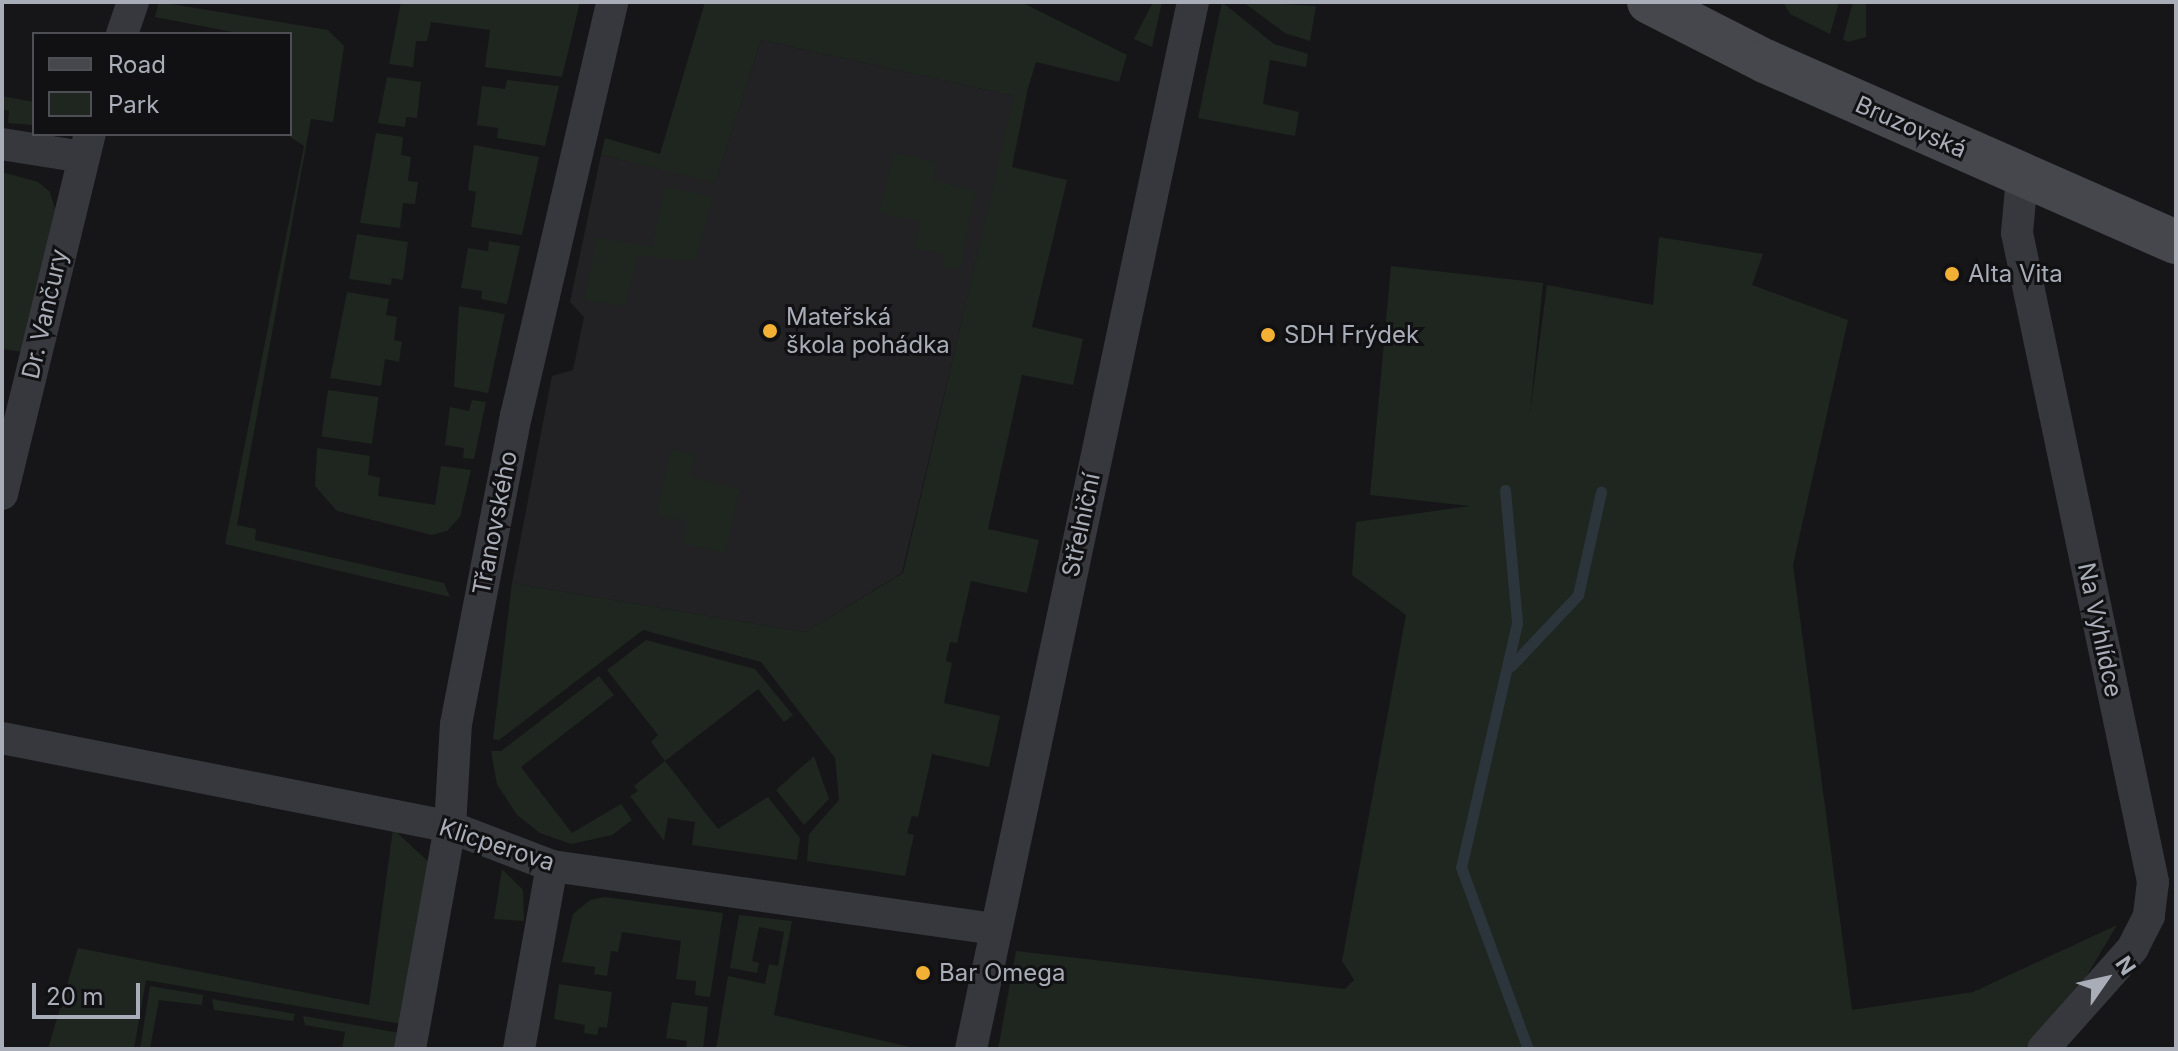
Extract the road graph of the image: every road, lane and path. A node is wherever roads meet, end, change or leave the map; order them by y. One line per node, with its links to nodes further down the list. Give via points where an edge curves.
1 (133, 2): 5 (street)
2 (612, 2): 12 (street, Třanovského, via 516,416 456,724)
3 (1193, 2): 15 (street, Střelniční)
4 (1649, 2): 8 (main road, Bruzovská, via 1765,61)
5 (123, 32)
6 (2, 144): 7 (street)
7 (86, 146): 10 (street, Dr. Vančury)
8 (2022, 177): 9 (main road, Bruzovská); 14 (street, Na Vyhlídce, via 2017,233)
9 (2176, 242)
10 (2, 494)
11 (2, 738): 12 (street, Klicperova)
12 (450, 827): 13 (street, Klicperova); 16 (street, Třanovského)
13 (552, 866): 15 (street, Klicperova); 17 (street)
14 (2164, 885): 19 (street, Na Vyhlídce, via 2133,948)
15 (995, 929): 18 (street, Střelniční)
16 (410, 1049)
17 (519, 1049)
18 (971, 1049)
19 (2043, 1049)

